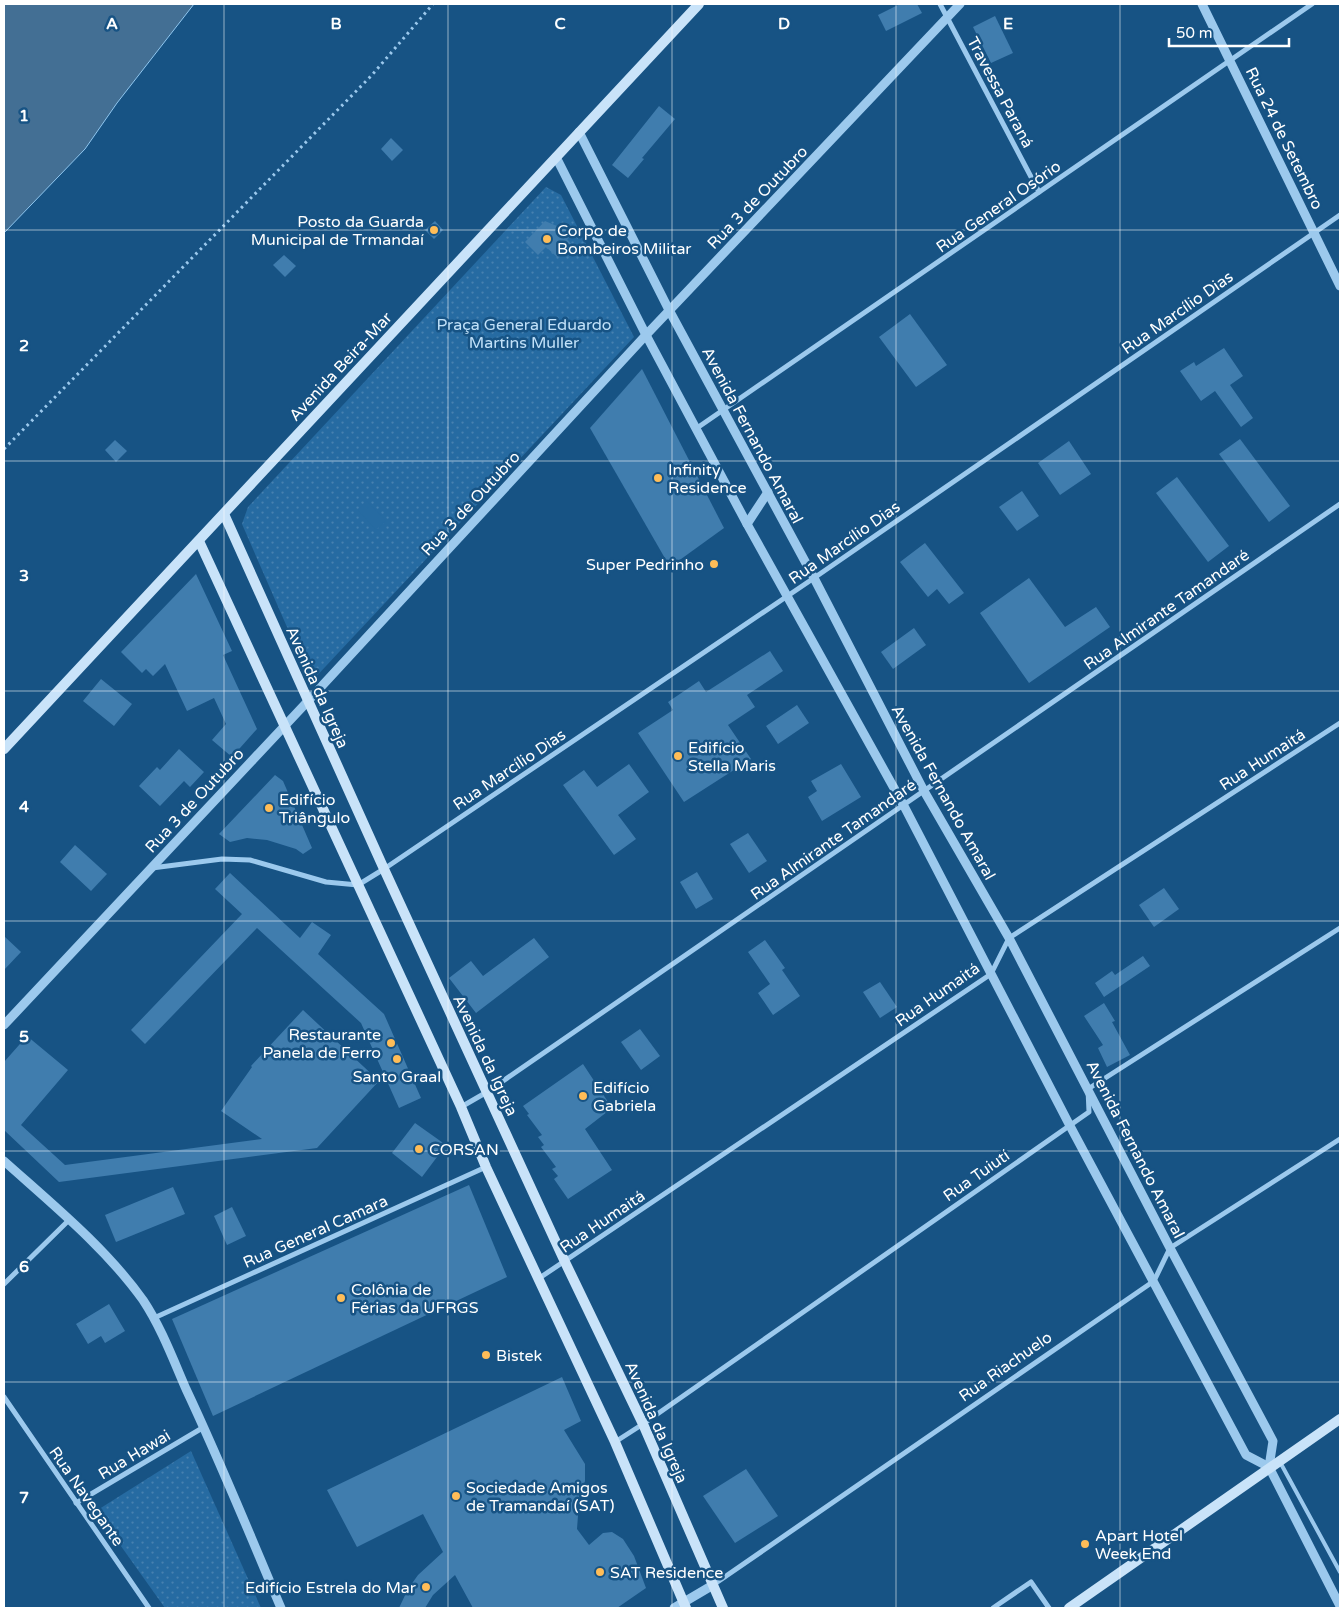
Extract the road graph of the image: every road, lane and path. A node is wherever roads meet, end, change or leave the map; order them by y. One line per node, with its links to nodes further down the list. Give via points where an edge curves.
1 (433, 4): 19 (path, via 372,75)
2 (699, 4): 9 (main road, Avenida Beira-Mar)
3 (940, 4): 7 (street, Travessa Paraná)
4 (960, 4): 7 (street, Rua 3 de Outubro)
5 (1202, 4): 8 (street, Rua 24 de Setembro)
6 (1312, 4): 8 (street, Rua General Osório)
7 (947, 18): 11 (street, Travessa Paraná); 15 (street, Rua 3 de Outubro)
8 (1230, 61): 11 (street, Rua General Osório); 13 (street, Rua 24 de Setembro)
9 (579, 132): 10 (main road, Avenida Beira-Mar); 15 (street, Avenida Fernando Amaral)
10 (556, 157): 16 (street); 22 (main road, Avenida Beira-Mar)
11 (1040, 192): 17 (street, Rua General Osório)
12 (1340, 214): 13 (street, Rua Marcílio Dias)
13 (1315, 232): 14 (street, Rua 24 de Setembro); 25 (street, Rua Marcílio Dias)
14 (1340, 286)
15 (670, 310): 16 (street, Rua 3 de Outubro); 17 (street, Avenida Fernando Amaral)
16 (646, 334): 18 (street); 27 (street, Rua 3 de Outubro)
17 (723, 410): 18 (street, Rua General Osório); 20 (street, Avenida Fernando Amaral)
18 (697, 428): 23 (street)
19 (4, 448)
20 (768, 492): 23 (street); 25 (street, Avenida Fernando Amaral)
21 (1340, 504): 31 (street, Rua Almirante Tamandaré)
22 (224, 514): 24 (main road, Avenida Beira-Mar); 27 (main road, Avenida da Igreja)
23 (747, 524): 26 (street)
24 (199, 541): 29 (main road); 30 (main road, Avenida Beira-Mar)
25 (814, 578): 26 (street, Rua Marcílio Dias); 31 (street, Avenida Fernando Amaral)
26 (787, 596): 32 (street); 34 (street, Rua Marcílio Dias)
27 (308, 701): 29 (street, Rua 3 de Outubro); 34 (main road, Avenida da Igreja)
28 (1340, 723): 37 (street, Rua Humaitá)
29 (284, 725): 33 (street, Rua 3 de Outubro); 35 (main road)
30 (4, 749)
31 (924, 792): 32 (street, Rua Almirante Tamandaré); 37 (street, Avenida Fernando Amaral)
32 (904, 806): 38 (street); 41 (street, Rua Almirante Tamandaré)
33 (152, 868): 35 (street, via 222,859 250,860 326,882); 39 (street, Rua 3 de Outubro)
34 (384, 869): 35 (street, Rua Marcílio Dias); 41 (main road, Avenida da Igreja)
35 (358, 885): 42 (main road)
36 (1340, 928): 40 (street)
37 (1009, 938): 38 (street, Rua Humaitá); 40 (street, Avenida Fernando Amaral)
38 (991, 974): 43 (street); 49 (street, Rua Humaitá)
39 (4, 1025)
40 (1088, 1089): 43 (street, Rua Tuiutí, via 1088,1112); 48 (street, Avenida Fernando Amaral)
41 (486, 1092): 42 (street, Rua Almirante Tamandaré); 49 (main road, Avenida da Igreja)
42 (461, 1107): 46 (main road)
43 (1069, 1124): 51 (street); 56 (street, Rua Tuiutí)
44 (1340, 1139): 48 (street)
45 (4, 1161): 47 (street)
46 (486, 1167): 50 (main road); 53 (street, Rua General Camara)
47 (69, 1220): 52 (street); 53 (street, via 109,1260)
48 (1170, 1248): 51 (street, Rua Riachuelo); 60 (street, Avenida Fernando Amaral, via 1273,1441)
49 (565, 1262): 50 (street, Rua Humaitá); 56 (main road, Avenida da Igreja)
50 (538, 1279): 58 (main road)
51 (1154, 1281): 60 (street, via 1246,1455); 63 (street, Rua Riachuelo)
52 (4, 1284)
53 (154, 1318): 57 (street)
54 (4, 1397): 61 (street, Rua Navegante)
55 (1340, 1419): 59 (main road)
56 (643, 1424): 58 (street, Rua Tuiutí); 63 (main road, Avenida da Igreja)
57 (204, 1427): 61 (street, Rua Hawai); 67 (street)
58 (614, 1442): 64 (main road)
59 (1279, 1460): 60 (main road); 62 (lane)
60 (1269, 1467): 65 (street); 72 (main road)
61 (76, 1503): 66 (street, Rua Navegante)
62 (1340, 1572)
63 (713, 1585): 64 (street, Rua Riachuelo); 69 (main road, Avenida da Igreja)
64 (685, 1605): 68 (street, Rua Riachuelo)
65 (1340, 1606)
66 (149, 1608)
67 (281, 1608)
68 (674, 1608)
69 (723, 1608)
70 (993, 1608): 71 (street, via 1031,1582)
71 (1050, 1608)
72 (1069, 1608)

